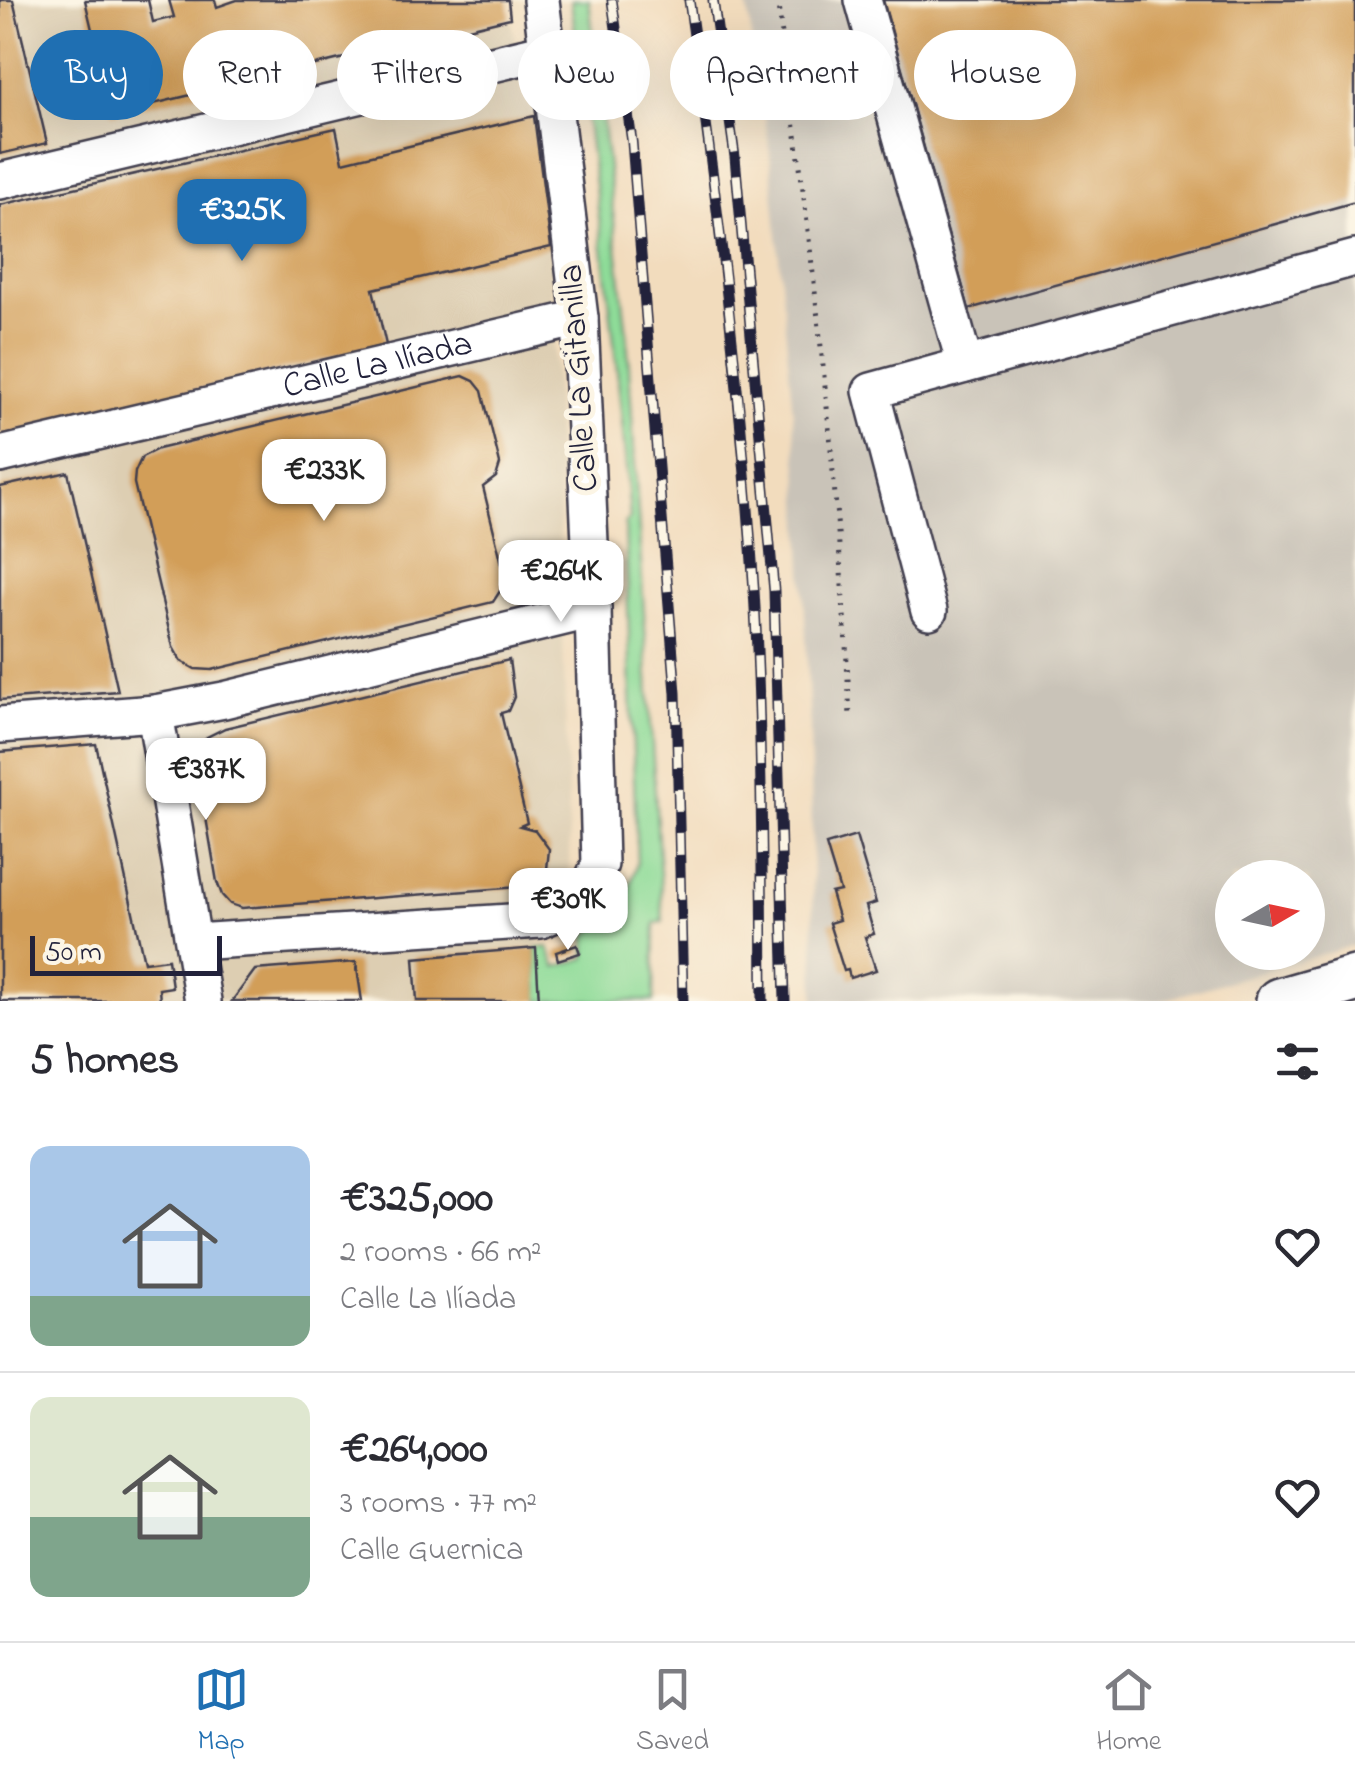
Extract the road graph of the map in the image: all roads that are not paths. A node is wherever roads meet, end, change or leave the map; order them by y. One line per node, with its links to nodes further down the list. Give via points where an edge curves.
1 (541, 0): 3 (street, Calle La Gitanilla)
2 (863, 0): 9 (street)
3 (545, 30)
4 (518, 58): 6 (street)
5 (556, 120): 8 (street, Calle La Gitanilla)
6 (0, 181)
7 (1355, 258): 9 (street)
8 (580, 318): 10 (street, Calle La Ilíada); 11 (street, Calle La Gitanilla)
9 (965, 365): 12 (street, via 871,391)
10 (0, 454)
11 (593, 610): 13 (street); 15 (street, Calle La Gitanilla, via 600,864 582,902 542,920)
12 (930, 611)
13 (155, 713): 14 (street); 15 (street)
14 (0, 725)
15 (194, 942): 17 (street)
16 (1355, 979): 18 (main road)
17 (203, 1001)
18 (1279, 1001)

